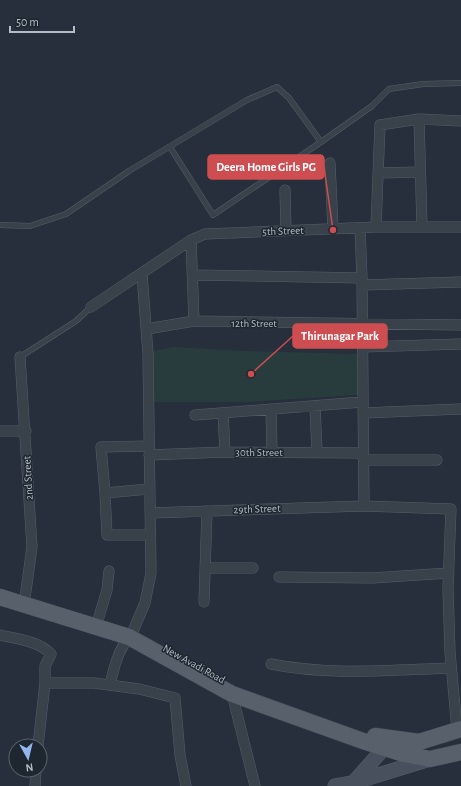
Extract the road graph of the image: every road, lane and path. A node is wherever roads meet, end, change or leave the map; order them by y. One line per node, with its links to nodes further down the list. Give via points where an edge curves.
1 (461, 83): 4 (lane, via 423,84 389,89 372,106)
2 (418, 120): 3 (street); 7 (street); 8 (street, via 380,125)
3 (461, 121)
4 (321, 142): 5 (lane, via 289,98 277,87 247,100); 5 (lane, via 213,215)
5 (170, 147): 10 (lane, via 129,171 66,214 30,226)
6 (330, 163): 15 (street)
7 (420, 172): 8 (street); 12 (street)
8 (378, 173): 11 (street)
9 (285, 190): 16 (street)
10 (0, 225)
11 (376, 227): 12 (street, 5th Street); 14 (street, 5th Street)
12 (422, 227): 13 (street, 5th Street)
13 (461, 227)
14 (360, 228): 15 (street, 5th Street); 20 (street)
15 (333, 229): 16 (street, 5th Street)
16 (286, 230): 17 (street, 5th Street, via 205,234)
17 (191, 240): 18 (street); 19 (street)
18 (142, 274): 22 (street); 26 (street)
19 (193, 275): 20 (street); 23 (street)
20 (362, 282): 21 (street); 24 (street)
21 (461, 282)
22 (91, 307): 29 (lane, via 76,321)
23 (194, 322): 24 (street, 12th Street); 26 (street, 12th Street)
24 (362, 323): 25 (street, 12th Street); 28 (street)
25 (461, 325)
26 (147, 329): 39 (street)
27 (461, 344): 28 (street)
28 (362, 347): 30 (street)
29 (20, 357): 38 (street, 2nd Street)
30 (362, 402): 31 (street); 35 (street)
31 (315, 406): 32 (street); 42 (street)
32 (271, 409): 34 (street); 41 (street)
33 (461, 409): 35 (street)
34 (223, 413): 36 (street); 40 (street)
35 (362, 413): 43 (street)
36 (195, 415)
37 (0, 431): 38 (street)
38 (26, 431): 58 (street, 2nd Street, via 32,547)
39 (149, 450): 40 (street, 30th Street); 45 (street); 46 (street, 30th Street, via 101,447)
40 (225, 452): 41 (street, 30th Street)
41 (272, 452): 42 (street, 30th Street)
42 (318, 452): 43 (street, 30th Street, via 361,453)
43 (364, 460): 44 (street); 47 (street)
44 (437, 460)
45 (149, 490): 46 (street); 49 (street)
46 (105, 493): 50 (street, via 107,535)
47 (364, 506): 48 (street, 29th Street); 54 (street, 29th Street, via 451,509)
48 (207, 511): 49 (street, 29th Street); 51 (street)
49 (150, 513): 50 (street)
50 (150, 534): 61 (street, via 151,573 145,603)
51 (205, 568): 52 (street); 59 (street)
52 (253, 568)
53 (108, 571): 60 (street, via 108,590)
54 (449, 573): 55 (street, via 372,578); 64 (street)
55 (279, 577)
56 (0, 590): 58 (main road, New Avadi Road)
57 (0, 597): 61 (main road, New Avadi Road)
58 (25, 598): 60 (main road, New Avadi Road)
59 (204, 602)
60 (98, 620): 61 (main road, New Avadi Road)
61 (131, 634): 66 (street, via 116,659); 67 (main road, New Avadi Road); 70 (main road, New Avadi Road, via 233,686 346,724)
62 (0, 635): 65 (street, via 27,641 51,654 45,666)
63 (271, 664): 64 (street, via 298,669 346,672)
64 (452, 668): 68 (street)
65 (45, 683): 66 (street); 69 (street)
66 (110, 685): 74 (street, via 175,698 180,755)
67 (232, 694): 70 (main road, New Avadi Road); 75 (street)
68 (459, 729): 71 (main road, New Avadi Road)
69 (39, 738)
70 (386, 743): 71 (main road, New Avadi Road); 73 (main road)
71 (423, 752): 72 (main road, New Avadi Road); 73 (main road)
72 (461, 752)
73 (343, 785)
74 (186, 786)
75 (255, 786)

